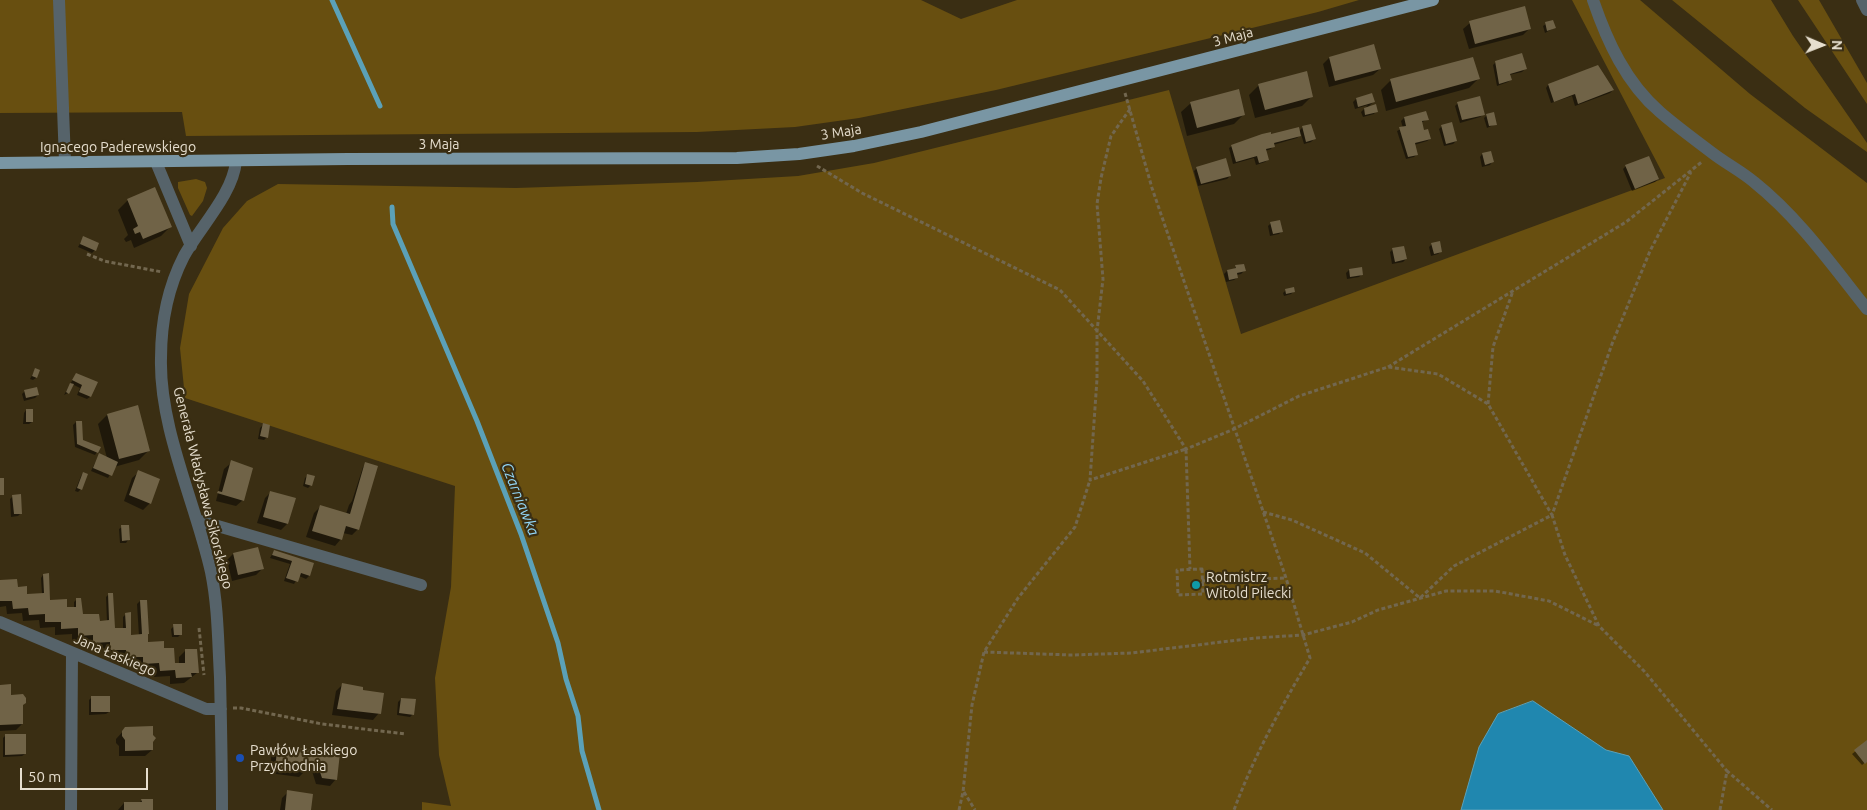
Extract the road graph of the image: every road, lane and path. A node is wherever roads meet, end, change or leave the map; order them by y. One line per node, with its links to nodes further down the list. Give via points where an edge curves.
1 (59, 0): 9 (street)
2 (1433, 0): 4 (main road, 3 Maja)
3 (1593, 0): 6 (street, via 1607,39 1632,81 1659,112)
4 (1121, 81): 5 (path); 7 (main road, 3 Maja, via 921,132)
5 (1130, 109): 18 (path, via 1110,136 1097,204 1103,279); 21 (path, via 1152,188)
6 (1712, 153): 12 (path); 17 (street, via 1754,181 1798,222)
7 (798, 154): 8 (main road, 3 Maja, via 701,159); 18 (path, via 862,193 1060,290)
8 (236, 161): 10 (main road, Ignacego Paderewskiego); 13 (street, Generała Władysława Sikorskiego, via 233,178)
9 (65, 162): 10 (main road, Ignacego Paderewskiego); 11 (main road, Ignacego Paderewskiego)
10 (156, 162): 13 (street)
11 (0, 163)
12 (1691, 172): 16 (path, via 1626,222); 25 (path, via 1650,251 1622,319)
13 (191, 246): 15 (street, Generała Władysława Sikorskiego)
14 (88, 254): 15 (path, via 104,261)
15 (174, 276): 26 (street, Generała Władysława Sikorskiego, via 164,310 161,377 168,420)
16 (1513, 291): 19 (path); 20 (path, via 1493,347)
17 (1867, 309)
18 (1097, 331): 22 (path, via 1143,381); 23 (path)
19 (1388, 367): 20 (path, via 1438,374); 21 (path, via 1299,396)
20 (1488, 404): 25 (path)
21 (1234, 429): 22 (path); 24 (path)
22 (1186, 449): 23 (path); 27 (path)
23 (1090, 480): 36 (path, via 1075,527 1018,598)
24 (1263, 512): 28 (path); 31 (path, via 1292,520 1365,553)
25 (1552, 515): 31 (path, via 1454,566); 33 (path, via 1565,555)
26 (197, 520): 30 (street); 39 (street, Generała Władysława Sikorskiego, via 216,606)
27 (1190, 569): 29 (path, via 1202,569); 29 (path, via 1177,570 1178,595 1203,594)
28 (1286, 578): 29 (path); 35 (path)
29 (1202, 581)
30 (421, 585)
31 (1420, 598): 33 (path, via 1446,591 1495,590 1549,602); 35 (path)
32 (0, 622): 37 (street, Jana Łaskiego)
33 (1599, 626): 41 (path, via 1644,672)
34 (199, 628): 38 (path)
35 (1303, 636): 36 (path, via 1254,638 1130,653); 47 (path, via 1310,658 1278,712 1246,777)
36 (984, 652): 42 (path, via 972,705)
37 (72, 653): 39 (street, Jana Łaskiego, via 206,708); 43 (street)
38 (202, 664)
39 (221, 709): 40 (path, via 241,708 322,724); 44 (street, Generała Władysława Sikorskiego)
40 (406, 734)
41 (1727, 771): 48 (path); 49 (path)
42 (964, 792): 45 (path); 46 (path)
43 (71, 810)
44 (222, 810)
45 (959, 810)
46 (975, 810)
47 (1234, 810)
48 (1720, 810)
49 (1772, 810)

